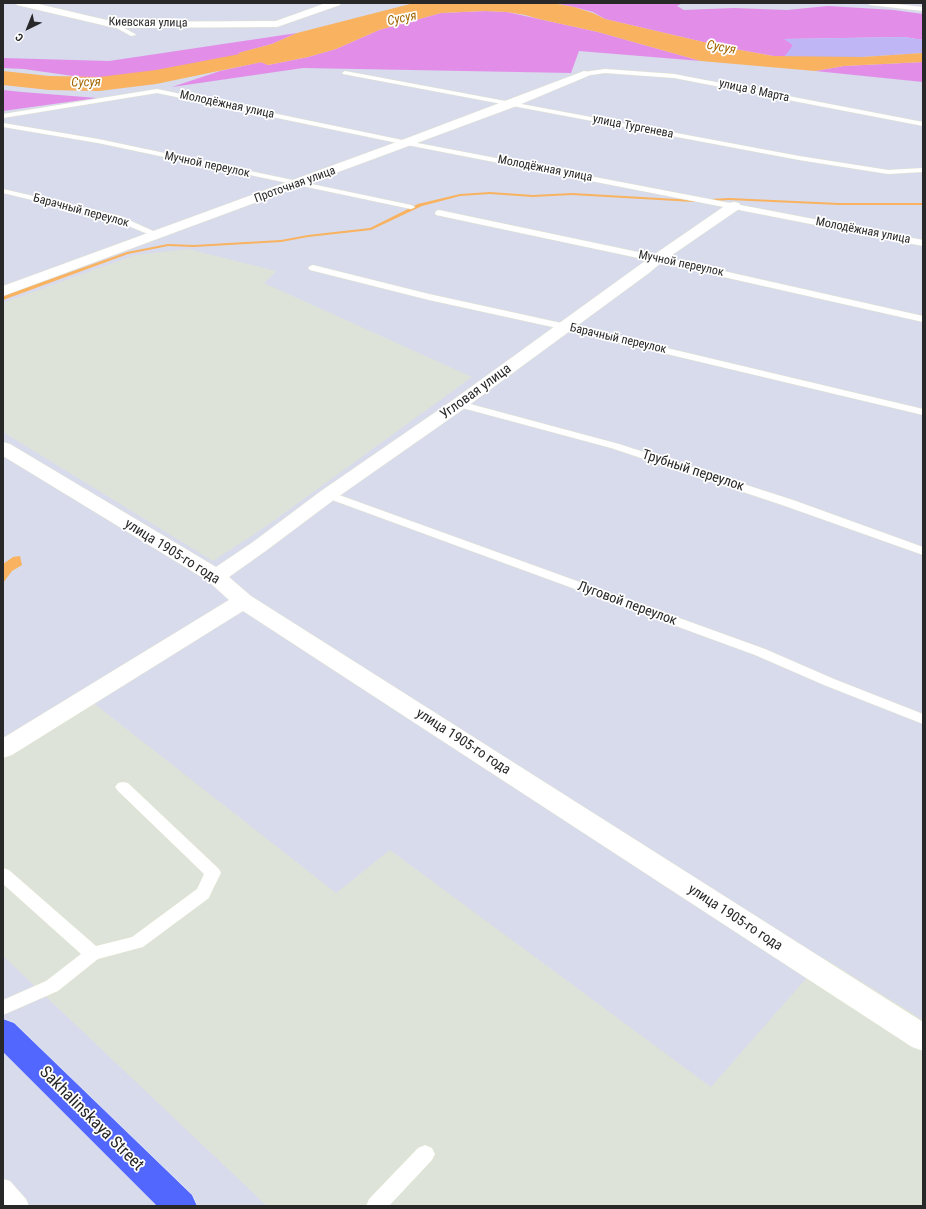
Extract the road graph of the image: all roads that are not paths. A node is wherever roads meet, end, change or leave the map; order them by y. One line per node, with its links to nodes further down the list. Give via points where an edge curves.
1 (21, 3): 5 (street, Киевская улица)
2 (336, 3): 5 (street, Киевская улица, via 277,24)
3 (870, 3): 4 (lane)
4 (923, 9)
5 (115, 25): 6 (lane)
6 (133, 35)
7 (345, 72): 9 (lane, улица Тургенева)
8 (584, 74): 9 (street, Проточная улица); 11 (lane, улица 8 Марта, via 605,71 674,76)
9 (510, 104): 13 (street, Проточная улица); 14 (lane, улица Тургенева, via 888,172)
10 (3, 116): 13 (lane, Молодёжная улица, via 157,91)
11 (923, 124)
12 (3, 125): 15 (lane, Мучной переулок, via 98,141)
13 (407, 143): 15 (street, Проточная улица); 17 (lane, Молодёжная улица)
14 (923, 170)
15 (297, 184): 18 (lane, Мучной переулок); 20 (street, Проточная улица)
16 (3, 191): 20 (lane, Барачный переулок, via 116,218)
17 (734, 206): 21 (lane, Молодёжная улица); 22 (street, Угловая улица)
18 (411, 208)
19 (439, 213): 22 (lane, Мучной переулок)
20 (158, 235): 24 (street, Проточная улица)
21 (923, 243)
22 (657, 259): 25 (lane, Мучной переулок); 26 (street, Угловая улица)
23 (313, 268): 26 (lane, Барачный переулок, via 429,298)
24 (3, 291)
25 (923, 319)
26 (566, 327): 27 (street, Угловая улица); 28 (lane, Барачный переулок)
27 (459, 404): 30 (street, Угловая улица); 31 (lane, Трубный переулок, via 615,446 789,503)
28 (923, 412)
29 (3, 448): 32 (street, улица 1905-го года)
30 (328, 495): 32 (street, Угловая улица); 34 (lane, Луговой переулок, via 760,652)
31 (923, 551)
32 (216, 576): 33 (street, улица 1905-го года)
33 (243, 601): 35 (street); 41 (street, улица 1905-го года)
34 (923, 719)
35 (3, 749)
36 (123, 787): 38 (lane, via 213,873 203,893 137,942)
37 (3, 874): 38 (lane)
38 (93, 954): 39 (lane, via 52,986)
39 (3, 1008)
40 (3, 1032): 45 (highway, Sakhalinskaya Street)
41 (923, 1038)
42 (425, 1154): 46 (lane)
43 (3, 1188): 44 (lane)
44 (19, 1206)
45 (180, 1206)
46 (376, 1206)

